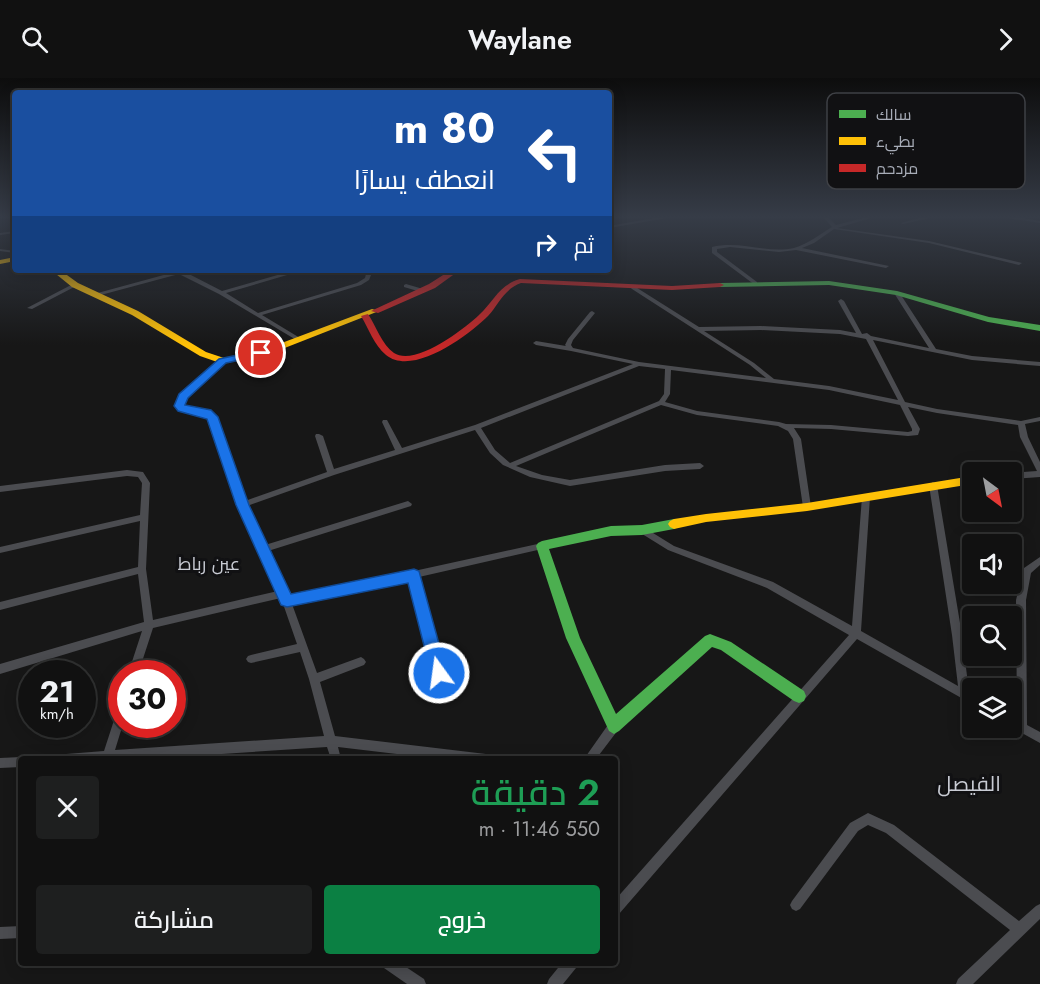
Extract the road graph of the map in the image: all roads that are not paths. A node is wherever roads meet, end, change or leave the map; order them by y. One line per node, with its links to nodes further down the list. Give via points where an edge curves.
1 (725, 260): 12 (street)
2 (856, 260): 5 (street)
3 (1007, 260): 4 (street)
4 (1019, 263)
5 (886, 266)
6 (59, 273): 13 (street)
7 (176, 273): 19 (street)
8 (182, 273): 17 (street)
9 (291, 273): 17 (street)
10 (369, 273): 23 (street, via 359,284)
11 (453, 273): 16 (street)
12 (755, 283): 15 (street); 18 (street, via 830,284)
13 (75, 285): 19 (street); 21 (street)
14 (406, 286): 16 (street)
15 (634, 288): 24 (street, via 527,281 507,284 484,314 431,352 408,360 392,357); 25 (street)
16 (421, 290): 24 (street)
17 (221, 293): 23 (street)
18 (897, 293): 26 (street); 31 (street)
19 (97, 294): 32 (street, via 203,354)
20 (842, 301): 27 (street)
21 (30, 308)
22 (592, 314): 30 (street, via 570,340)
23 (257, 315): 28 (street)
24 (365, 316): 28 (street)
25 (697, 329): 27 (street, via 771,328); 36 (street)
26 (1038, 330)
27 (863, 335): 31 (street); 38 (street)
28 (298, 339): 32 (street, via 248,357)
29 (536, 343): 30 (street)
30 (571, 349): 33 (street)
31 (934, 351): 34 (street)
32 (223, 361): 56 (street, via 183,396 180,406 213,417)
33 (639, 364): 35 (street); 43 (street)
34 (1040, 364)
35 (668, 369): 36 (street); 37 (street, via 667,394)
36 (771, 380): 38 (street)
37 (661, 403): 42 (street, via 697,413); 46 (street)
38 (904, 403): 41 (street); 42 (street, via 915,433)
39 (1040, 419): 41 (street)
40 (385, 422): 45 (street)
41 (1020, 423): 48 (street)
42 (787, 426): 57 (street, via 797,439)
43 (477, 427): 45 (street); 46 (street, via 498,458)
44 (319, 436): 49 (street)
45 (400, 453): 49 (street)
46 (510, 466): 47 (street, via 570,483)
47 (700, 466)
48 (1040, 472): 50 (street)
49 (331, 473): 56 (street)
50 (1022, 474)
51 (962, 481): 52 (street)
52 (933, 485): 54 (street); 76 (street)
53 (0, 489): 58 (street, via 140,474 147,483)
54 (866, 496): 57 (street); 69 (street)
55 (408, 504): 61 (street)
56 (242, 505): 61 (street)
57 (807, 507): 59 (street, via 706,518)
58 (145, 517): 62 (street); 64 (street)
59 (642, 530): 60 (street, via 611,531); 69 (street, via 672,548 770,585)
60 (542, 546): 65 (street); 81 (street, via 591,681)
61 (263, 549): 66 (street)
62 (0, 550)
63 (1040, 560): 77 (street, via 1027,571 1021,600)
64 (142, 569): 67 (street); 68 (street)
65 (414, 575): 66 (street); 75 (street)
66 (285, 597): 68 (street); 70 (street)
67 (0, 606)
68 (149, 624): 72 (street); 74 (street)
69 (856, 634): 79 (street); 80 (street)
70 (302, 647): 71 (street); 78 (street)
71 (251, 658)
72 (137, 660)
73 (361, 662): 78 (street)
74 (0, 669)
75 (439, 673)
76 (965, 678)
77 (1020, 678)
78 (314, 679): 85 (street)
79 (962, 694)
80 (799, 696): 81 (street, via 726,646 710,640); 94 (street)
81 (614, 726): 90 (street)
82 (1022, 727): 84 (street)
83 (113, 738): 86 (street)
84 (1040, 738)
85 (331, 741): 87 (street); 88 (street); 89 (street)
86 (107, 756)
87 (121, 756)
88 (335, 756)
89 (460, 756)
90 (591, 756)
91 (18, 762): 92 (street)
92 (0, 763)
93 (796, 905): 96 (street, via 854,827 868,819 890,829)
94 (618, 907)
95 (1040, 910): 96 (street)
96 (1019, 929): 103 (street)
97 (18, 932): 98 (street)
98 (0, 933)
99 (393, 966): 101 (street)
100 (569, 966): 102 (street)
101 (419, 984)
102 (554, 984)
103 (963, 984)

